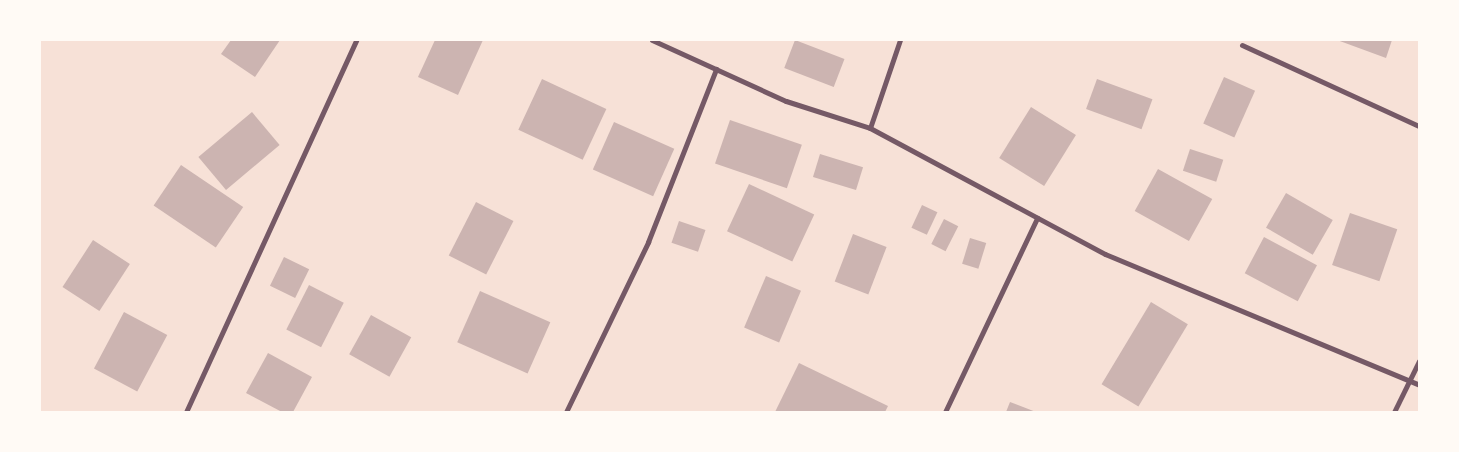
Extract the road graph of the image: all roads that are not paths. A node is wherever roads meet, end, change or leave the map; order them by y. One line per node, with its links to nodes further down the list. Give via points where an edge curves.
1 (356, 40): 12 (street)
2 (652, 40): 5 (street)
3 (900, 40): 7 (street)
4 (1242, 45): 6 (street)
5 (716, 69): 7 (street, via 786,101); 13 (street, via 648,242)
6 (1419, 126)
7 (870, 128): 8 (street)
8 (1037, 218): 10 (street, via 1105,254); 14 (street)
9 (1419, 361): 10 (street)
10 (1412, 381): 11 (street); 15 (street)
11 (1419, 384)
12 (186, 412)
13 (566, 412)
14 (945, 412)
15 (1394, 412)

